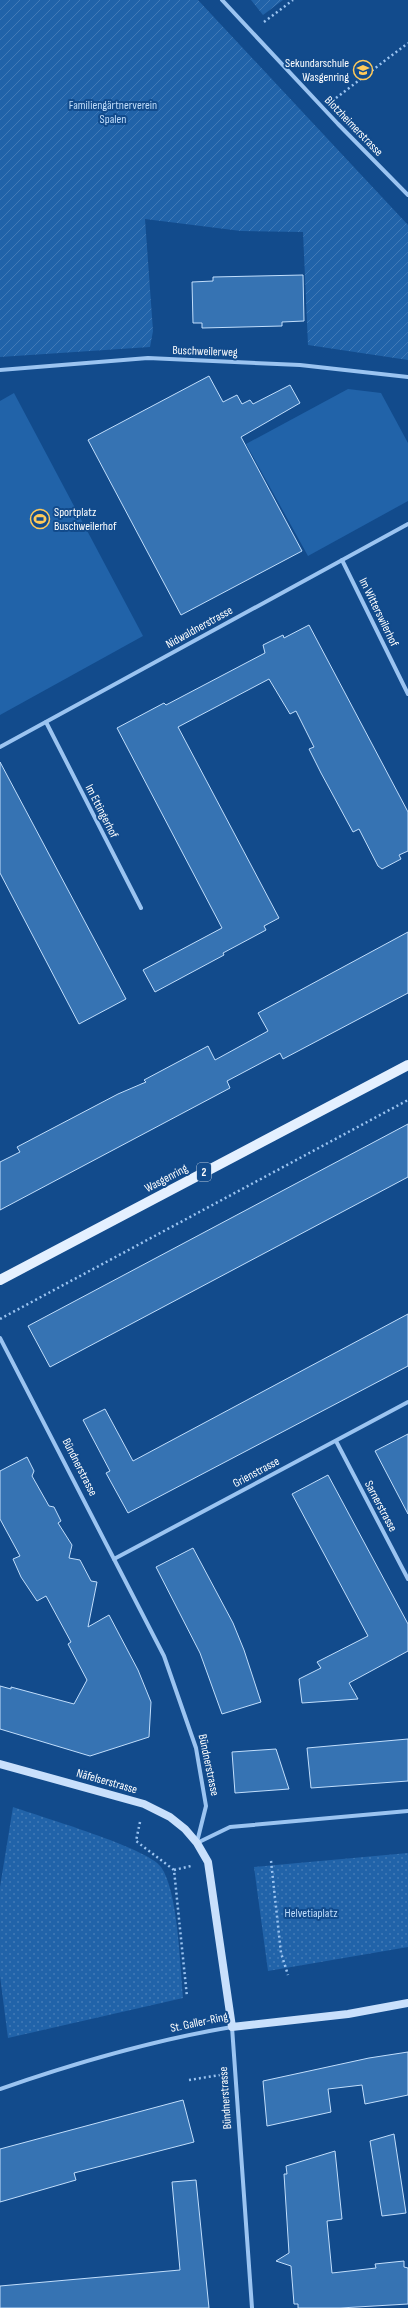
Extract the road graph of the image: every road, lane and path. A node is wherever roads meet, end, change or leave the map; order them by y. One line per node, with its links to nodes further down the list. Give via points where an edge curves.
1 (222, 0): 3 (street, Blotzheimerstrasse)
2 (293, 0): 3 (path)
3 (250, 32): 5 (street, Blotzheimerstrasse)
4 (408, 43): 5 (path)
5 (323, 108): 6 (street, Blotzheimerstrasse)
6 (408, 195)
7 (0, 370): 8 (street, Buschweilerweg, via 148,358 300,365)
8 (408, 377)
9 (408, 524): 10 (street, Nidwaldnerstrasse)
10 (342, 560): 11 (street, Im Witterswilerhof); 12 (street, Nidwaldnerstrasse)
11 (408, 694)
12 (46, 722): 13 (street, Nidwaldnerstrasse); 14 (street, Im Ettingerhof)
13 (0, 747)
14 (141, 908)
15 (408, 1065): 17 (main road, Wasgenring / 2)
16 (408, 1100): 18 (path)
17 (0, 1280)
18 (0, 1319)
19 (0, 1338): 22 (street, Bündnerstrasse)
20 (408, 1402): 21 (street, Grienstrasse)
21 (336, 1441): 22 (street, Grienstrasse); 23 (street, Sarnerstrasse)
22 (114, 1559): 27 (street, Bündnerstrasse, via 164,1656 196,1748 206,1806)
23 (408, 1579)
24 (0, 1764): 25 (street, Näfelserstrasse)
25 (144, 1804): 27 (street, Näfelserstrasse, via 170,1817); 30 (path, via 136,1841 174,1870)
26 (408, 1811): 27 (street, via 230,1827)
27 (197, 1842): 32 (street, Bündnerstrasse, via 208,1862)
28 (272, 1861): 29 (path, via 280,1953)
29 (288, 1975)
30 (187, 1997)
31 (408, 2003): 32 (street, St. Galler-Ring, via 348,2014)
32 (232, 2027): 33 (street, Bündnerstrasse); 35 (street, St. Galler-Ring, via 180,2037 56,2070)
33 (235, 2073): 34 (path); 36 (street, Bündnerstrasse)
34 (189, 2080)
35 (0, 2089)
36 (252, 2308)

